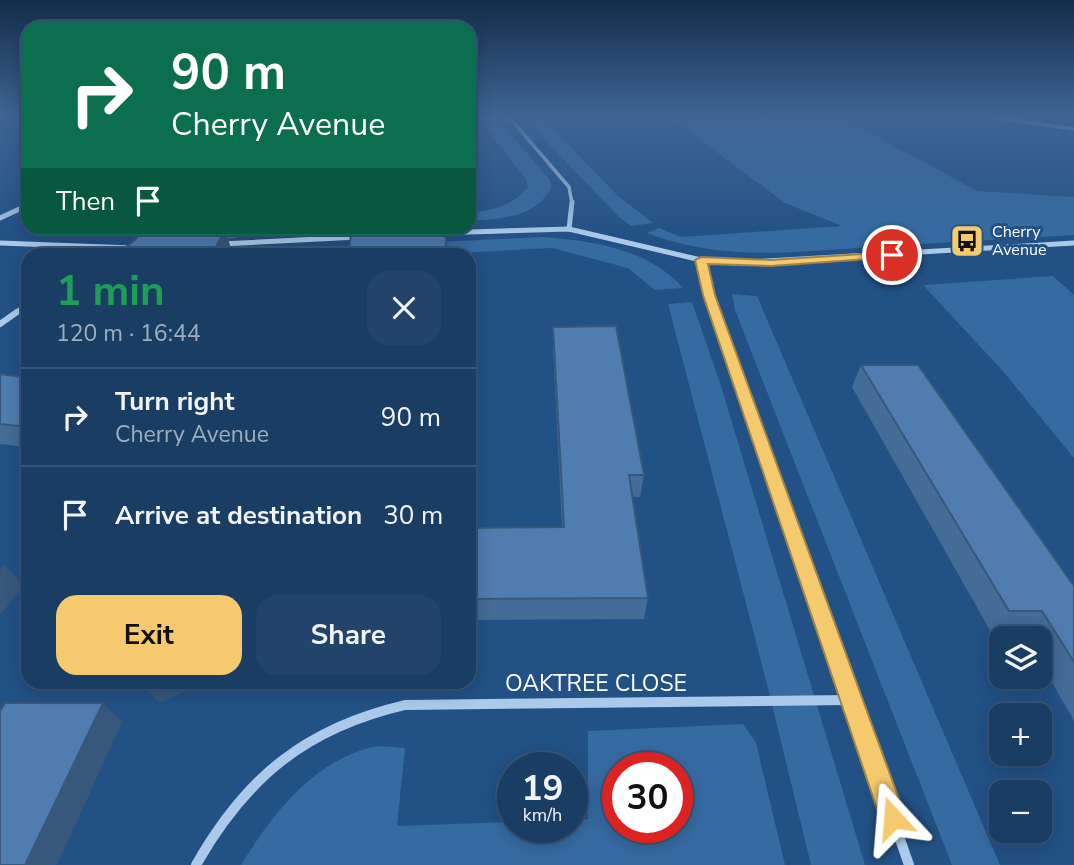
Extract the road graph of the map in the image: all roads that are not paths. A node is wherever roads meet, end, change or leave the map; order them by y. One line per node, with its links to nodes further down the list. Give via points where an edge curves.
1 (544, 157): 4 (street, via 569,187)
2 (21, 208): 3 (street)
3 (0, 218)
4 (569, 229): 5 (street); 11 (street)
5 (476, 232)
6 (372, 236): 9 (street)
7 (0, 243): 10 (street)
8 (1074, 243): 11 (street, via 771,263)
9 (213, 245)
10 (77, 248)
11 (701, 260): 14 (street, via 709,295)
12 (21, 309): 13 (street)
13 (0, 324)
14 (851, 700): 15 (street, OAKTREE CLOSE, via 405,705 355,718 259,776 217,825); 16 (street)
15 (196, 865)
16 (909, 865)

